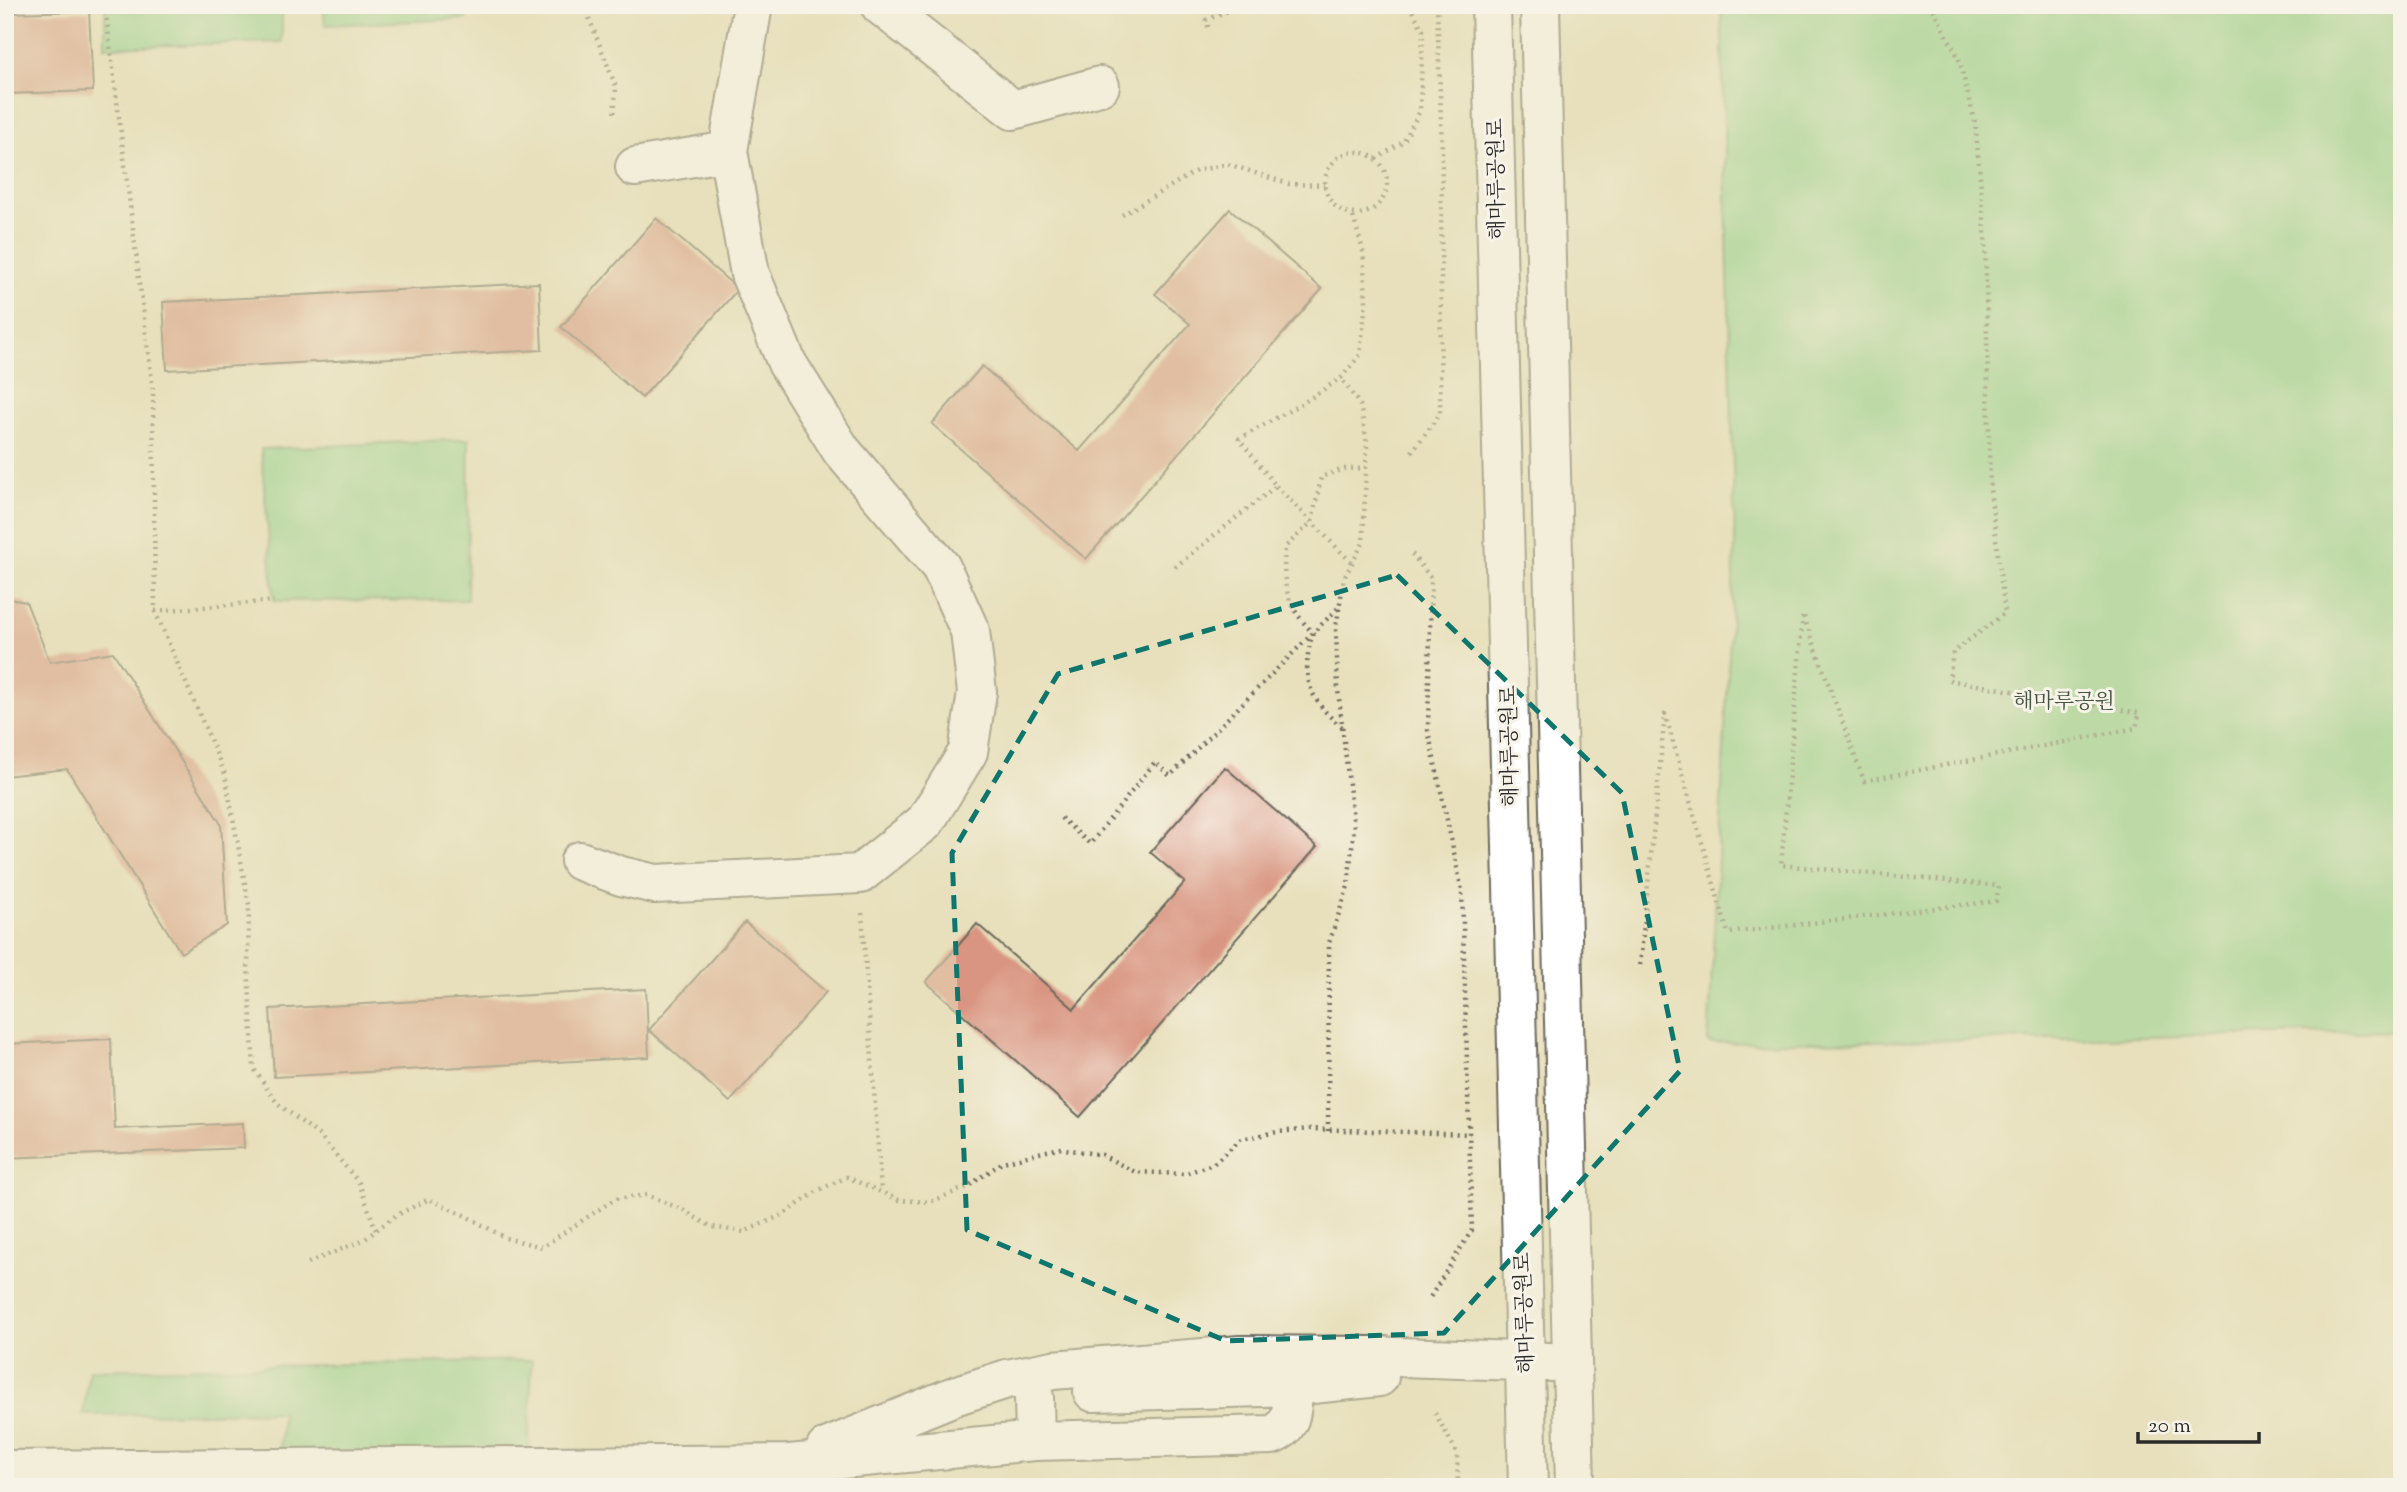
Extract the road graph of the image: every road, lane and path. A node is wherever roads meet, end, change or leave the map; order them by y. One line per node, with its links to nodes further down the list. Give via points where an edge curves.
1 (105, 5): 30 (path, via 153,390)
2 (584, 5): 13 (path, via 616,87)
3 (753, 5): 14 (street)
4 (880, 5): 12 (street, via 1013,110)
5 (1243, 5): 11 (path, via 1206,20)
6 (1406, 5): 15 (path, via 1423,30 1420,111 1404,141)
7 (1437, 5): 21 (path, via 1442,151 1440,414)
8 (1491, 5): 44 (street, 해마루공원로)
9 (1540, 5): 43 (street)
10 (1931, 5): 36 (path, via 1959,59 1975,122 1985,231 1990,489 2005,613 1953,652 1949,680 2139,713 2136,728 1864,780 1803,614 1781,865 1999,886 1996,901 1728,933 1665,714)
11 (1208, 27)
12 (1100, 86)
13 (614, 117)
14 (728, 152): 16 (street); 35 (street, via 750,274 787,363 841,450 941,567 970,631 977,692 968,752 925,822)
15 (1376, 159): 17 (path, via 1347,153 1331,166); 18 (path, via 1386,176 1385,196 1371,210)
16 (635, 167)
17 (1325, 186): 18 (path, via 1334,204); 19 (path, via 1290,184 1227,164 1196,171)
18 (1352, 213): 20 (path, via 1363,250 1366,302 1360,355)
19 (1122, 215)
20 (1341, 378): 22 (path, via 1360,405); 23 (path, via 1239,439)
21 (1412, 452)
22 (1366, 468): 24 (path, via 1343,469 1321,477); 26 (path, via 1363,543)
23 (1276, 485): 24 (path); 27 (path)
24 (1312, 522): 26 (path); 31 (path, via 1285,547 1284,565 1287,600)
25 (1412, 554): 38 (path, via 1430,578 1428,730 1462,891)
26 (1352, 563): 29 (path)
27 (1175, 567)
28 (274, 601): 30 (path)
29 (1339, 607): 31 (path); 32 (path, via 1338,690)
30 (155, 611): 40 (path, via 225,774 249,905 254,1069 277,1103 320,1136 359,1183)
31 (1313, 634): 32 (path, via 1307,651 1309,686); 33 (path, via 1170,776 1154,762 1090,844)
32 (1343, 728): 37 (path, via 1354,827 1348,886 1329,943)
33 (1061, 818)
34 (580, 861): 35 (street, via 655,884)
35 (860, 874): 39 (path)
36 (1640, 965)
37 (1328, 1131): 38 (path); 39 (path, via 1309,1129 1241,1139 1213,1164 1184,1174 1135,1172 1102,1155 1059,1148 1003,1162 967,1188 930,1202 899,1200)
38 (1470, 1134): 42 (path, via 1472,1230)
39 (881, 1191): 40 (path, via 846,1177 744,1232 712,1227 647,1195 615,1199 542,1247 506,1238 429,1199)
40 (376, 1230): 41 (path, via 364,1240)
41 (307, 1263)
42 (1429, 1299)
43 (1572, 1361): 44 (street); 55 (street)
44 (1525, 1362): 45 (street); 51 (street, via 1241,1355 1053,1370 957,1395); 54 (street, 해마루공원로)
45 (1293, 1386): 46 (street); 49 (street, via 1291,1419 1272,1435)
46 (1172, 1390): 47 (street); 49 (street)
47 (1034, 1397): 50 (street); 51 (street)
48 (1435, 1413): 53 (path, via 1457,1453)
49 (1174, 1437): 50 (street)
50 (1035, 1441): 51 (street)
51 (789, 1464): 52 (street)
52 (5, 1470)
53 (1458, 1487)
54 (1528, 1487)
55 (1575, 1487)

